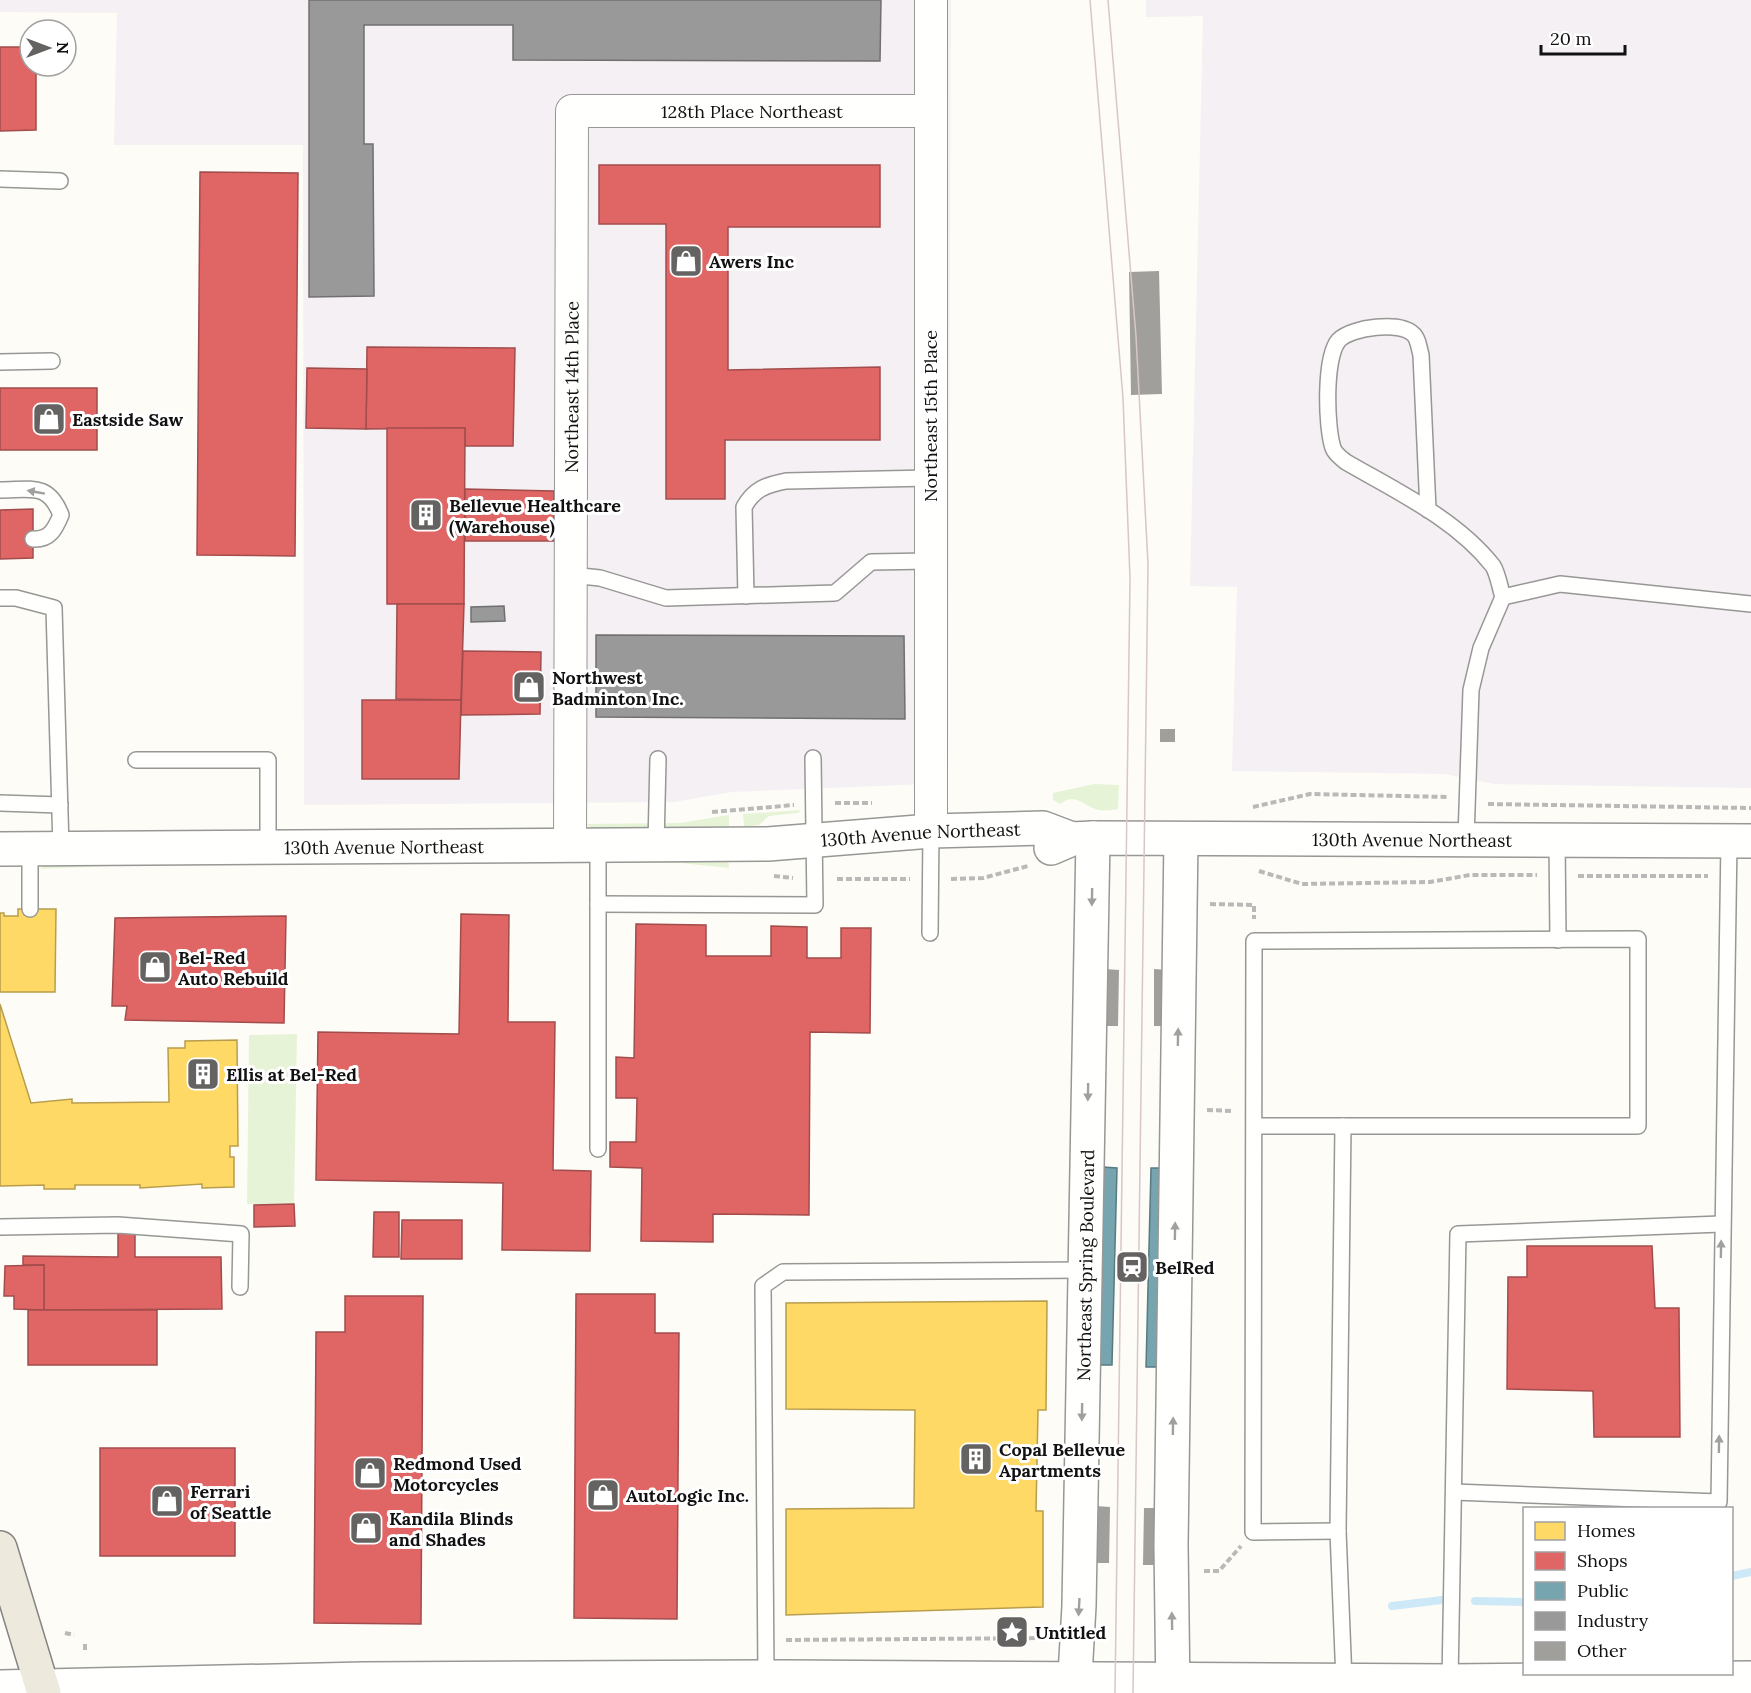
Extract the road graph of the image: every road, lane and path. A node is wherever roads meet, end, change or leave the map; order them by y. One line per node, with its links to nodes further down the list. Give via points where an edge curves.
1 (932, 0): 3 (street, Northeast 15th Place)
2 (572, 111): 3 (street, 128th Place Northeast); 13 (street, Northeast 14th Place)
3 (931, 111): 8 (street, Northeast 15th Place)
4 (0, 179): 5 (lane)
5 (60, 181)
6 (52, 361): 7 (lane)
7 (0, 362)
8 (930, 478): 12 (street, Northeast 15th Place); 14 (lane, via 786,481 766,485 751,494 744,507)
9 (0, 490): 11 (lane, one-way to 9, via 54,532 61,515 54,498 40,490)
10 (1428, 510): 10 (lane, via 1334,451 1329,431 1329,358 1340,339 1365,328 1405,328 1415,335 1421,355); 15 (lane, via 1494,568)
11 (33, 539)
12 (930, 561): 14 (lane, via 871,562 836,593); 27 (street, Northeast 15th Place)
13 (571, 575): 14 (lane, via 600,578 666,598); 30 (street, Northeast 14th Place)
14 (746, 596)
15 (1503, 597): 17 (lane, via 1560,584); 24 (lane, via 1481,648 1471,690)
16 (0, 598): 22 (lane, via 54,608)
17 (1751, 604)
18 (813, 758): 29 (lane)
19 (658, 759): 31 (lane)
20 (136, 760): 32 (lane, via 268,760)
21 (0, 803): 22 (lane)
22 (60, 805): 33 (lane)
23 (1082, 838): 25 (street, 130th Avenue Northeast); 27 (street, 130th Avenue Northeast, via 1043,851); 50 (street, Northeast Spring Boulevard, one-way to 50)
24 (1466, 838): 25 (street, 130th Avenue Northeast); 26 (street, 130th Avenue Northeast)
25 (1181, 839): 69 (street, one-way to 25, via 1171,1545)
26 (1557, 840): 28 (street, 130th Avenue Northeast); 35 (lane)
27 (930, 841): 29 (street, 130th Avenue Northeast); 40 (lane)
28 (1740, 841): 36 (lane)
29 (813, 843): 31 (street, 130th Avenue Northeast); 37 (lane, via 815,904)
30 (584, 845): 31 (street, 130th Avenue Northeast); 32 (street, 130th Avenue Northeast); 37 (lane)
31 (656, 845)
32 (268, 847): 33 (street, 130th Avenue Northeast)
33 (30, 848): 39 (lane)
34 (1247, 868): 35 (path, via 1302,884 1430,882 1470,875)
35 (1558, 876): 36 (path); 41 (lane)
36 (1728, 876): 48 (lane)
37 (598, 904): 47 (lane)
38 (1203, 904): 42 (path, via 1254,904)
39 (30, 909)
40 (930, 933)
41 (1558, 940): 42 (lane); 46 (lane, via 1638,939 1638,1126)
42 (1254, 941): 45 (lane)
43 (1208, 1110): 44 (path)
44 (1232, 1111)
45 (1254, 1126): 46 (lane); 54 (lane)
46 (1343, 1126): 53 (lane)
47 (598, 1149)
48 (1721, 1224): 52 (lane, via 1458,1234); 52 (lane, one-way to 48, via 1719,1502)
49 (0, 1227): 51 (lane, via 118,1225 241,1234)
50 (1084, 1270): 62 (lane, via 783,1272 763,1286); 68 (street, Northeast Spring Boulevard, one-way to 68, via 1079,1606)
51 (240, 1287)
52 (1454, 1492): 65 (lane)
53 (1338, 1531): 54 (lane); 64 (lane)
54 (1253, 1532): 56 (path, via 1220,1571)
55 (0, 1548): 72 (main road)
56 (1204, 1571)
57 (65, 1633): 58 (path)
58 (74, 1635)
59 (1054, 1638): 62 (path, via 784,1640)
60 (85, 1644): 61 (path)
61 (85, 1651)
62 (775, 1676): 68 (street); 72 (street, via 146,1682)
63 (1751, 1678): 66 (street)
64 (1344, 1681): 69 (street); 70 (street)
65 (1450, 1681): 70 (street); 71 (street)
66 (1645, 1686): 71 (street)
67 (0, 1687): 72 (street)
68 (1074, 1687): 69 (street)
69 (1173, 1687)
70 (1399, 1687)
71 (1489, 1687)
72 (43, 1690)

